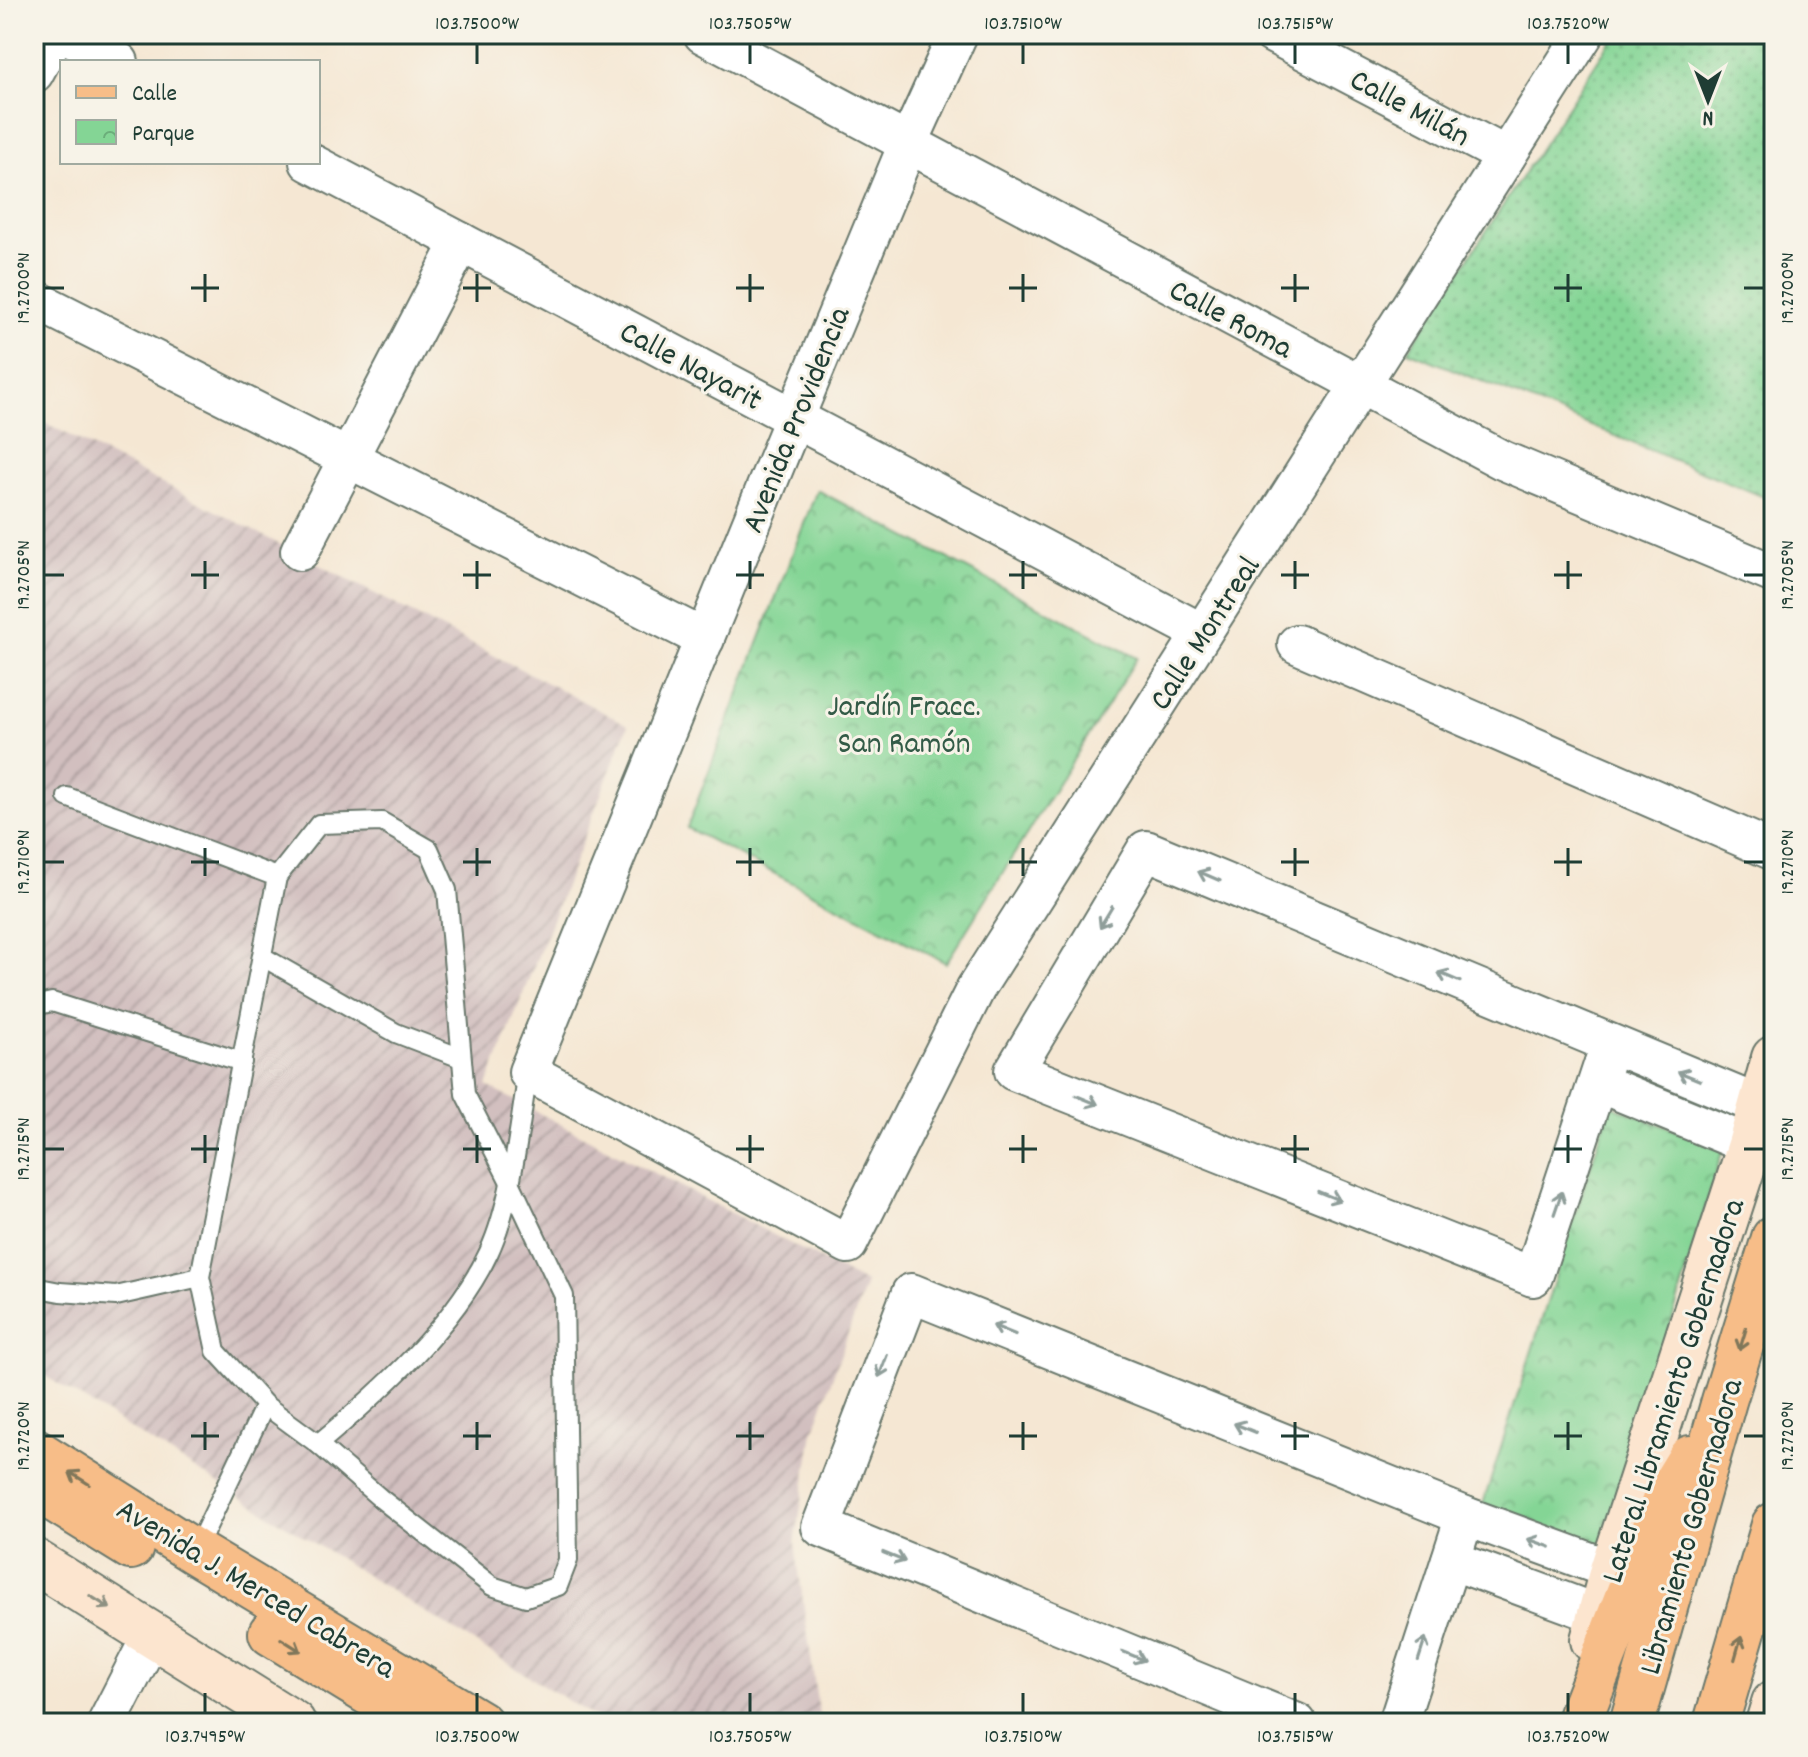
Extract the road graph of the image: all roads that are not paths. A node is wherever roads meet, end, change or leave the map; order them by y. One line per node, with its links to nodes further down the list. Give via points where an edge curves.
1 (55, 34): 8 (street)
2 (66, 34): 7 (street)
3 (703, 34): 9 (street, Calle Roma)
4 (958, 34): 9 (street, Avenida Providencia)
5 (1273, 34): 10 (street, Calle Milán)
6 (1584, 34): 10 (street, Calle Montreal)
7 (115, 60)
8 (34, 73)
9 (908, 144): 14 (street, Calle Roma); 15 (street, Avenida Providencia)
10 (1506, 156): 14 (street, Calle Montreal)
11 (313, 164): 12 (street, Calle Nayarit)
12 (461, 242): 15 (street, Calle Nayarit); 16 (street)
13 (34, 299): 16 (street)
14 (1360, 385): 18 (street, Calle Roma, via 1502,460); 19 (street, Calle Montreal)
15 (795, 419): 19 (street, Calle Nayarit); 20 (street, Avenida Providencia)
16 (349, 459): 17 (street); 20 (street)
17 (300, 551)
18 (1774, 574)
19 (1202, 633): 31 (street, Calle Montreal, via 976,988 848,1244)
20 (705, 639): 31 (street, Avenida Providencia)
21 (1297, 644): 23 (street)
22 (67, 797): 24 (lane)
23 (1774, 851)
24 (277, 877): 25 (lane); 28 (lane, via 319,824 382,822 429,849 447,890)
25 (263, 957): 28 (lane, via 396,1033); 30 (lane)
26 (34, 1006): 30 (lane, via 52,1002)
27 (1610, 1044): 32 (street); 32 (street, one-way to 32, via 1146,850 1014,1071 1533,1277); 33 (street, one-way to 27)
28 (461, 1058): 34 (lane, via 465,1094)
29 (1774, 1058): 33 (street, Lateral Libramiento Gobernadora)
30 (242, 1062): 36 (lane)
31 (528, 1072): 34 (lane)
32 (1599, 1083): 33 (street)
33 (1755, 1126): 48 (street, Lateral Libramiento Gobernadora)
34 (510, 1182): 40 (lane, via 490,1250 465,1297 376,1396); 40 (lane, via 564,1296 568,1560 558,1586 526,1597 492,1586)
35 (1774, 1238): 38 (main road, Libramiento Gobernadora, one-way to 38)
36 (200, 1277): 37 (lane, via 116,1296); 39 (lane, via 216,1351)
37 (34, 1287)
38 (1724, 1401): 58 (main road, via 1665,1499); 59 (main road, Libramiento Gobernadora)
39 (265, 1405): 40 (lane); 45 (lane)
40 (318, 1444)
41 (34, 1450): 45 (main road, Avenida J. Merced Cabrera, one-way to 41)
42 (34, 1487): 54 (main road, Avenida J. Merced Cabrera, one-way to 54)
43 (1465, 1516): 46 (street); 48 (street, one-way to 43); 56 (street, one-way to 56, via 911,1293 821,1527)
44 (1774, 1525): 60 (main road, one-way to 44)
45 (195, 1552): 55 (main road, Avenida J. Merced Cabrera)
46 (1451, 1560): 49 (street); 57 (street, one-way to 46)
47 (34, 1561): 50 (street, one-way to 50)
48 (1612, 1570): 49 (street, Lateral Libramiento Gobernadora)
49 (1600, 1615): 58 (street, Lateral Libramiento Gobernadora)
50 (152, 1635): 52 (street); 53 (street)
51 (1774, 1703): 61 (street)
52 (107, 1723)
53 (293, 1723)
54 (418, 1723)
55 (480, 1723)
56 (1297, 1723)
57 (1398, 1723)
58 (1575, 1723)
59 (1632, 1723)
60 (1716, 1723)
61 (1768, 1723)

